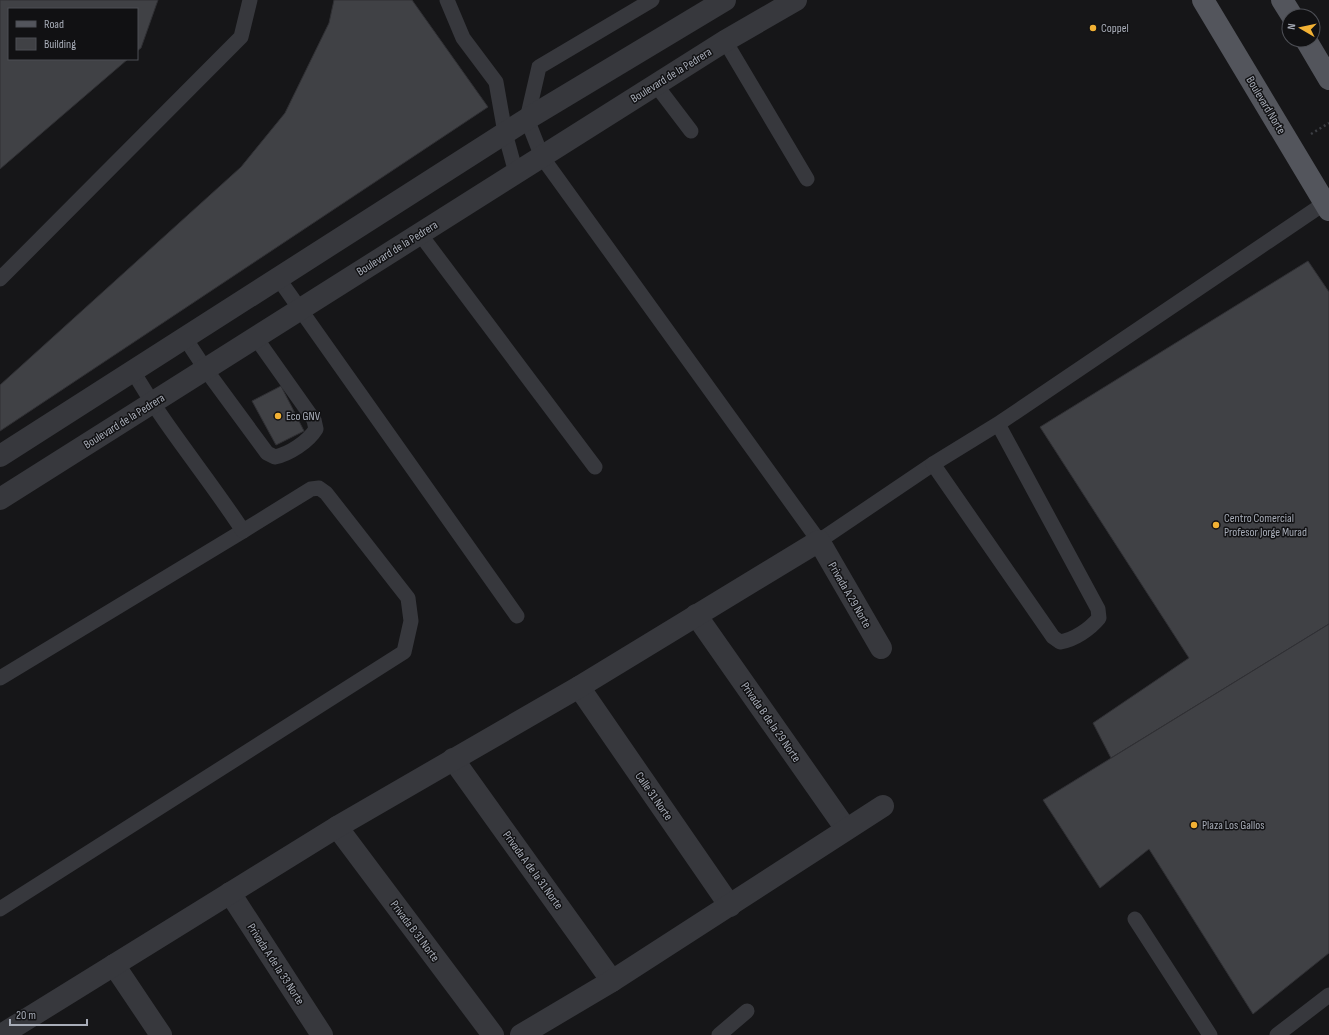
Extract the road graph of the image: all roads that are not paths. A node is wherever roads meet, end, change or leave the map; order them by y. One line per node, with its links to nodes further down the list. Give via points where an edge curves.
1 (250, 0): 20 (lane, via 242,37)
2 (447, 0): 13 (lane, via 463,38 496,82)
3 (652, 0): 11 (lane, via 539,67)
4 (725, 0): 11 (street)
5 (796, 0): 7 (street, Boulevard de la Pedrera)
6 (1203, 0): 17 (main road, Boulevard Norte)
7 (725, 41): 10 (street, Boulevard de la Pedrera); 16 (lane)
8 (1311, 48): 9 (main road)
9 (1329, 79)
10 (656, 85): 12 (lane); 14 (street, Boulevard de la Pedrera)
11 (527, 119): 13 (street); 14 (lane)
12 (691, 131)
13 (505, 133): 15 (lane); 19 (street)
14 (542, 157): 15 (street, Boulevard de la Pedrera); 33 (lane)
15 (516, 173): 18 (street, Boulevard de la Pedrera)
16 (807, 179)
17 (1327, 206): 27 (lane)
18 (420, 234): 21 (street, Boulevard de la Pedrera); 30 (lane)
19 (278, 278): 21 (lane); 22 (street)
20 (0, 279)
21 (301, 310): 23 (street, Boulevard de la Pedrera); 35 (lane)
22 (185, 338): 24 (lane); 25 (street)
23 (256, 338): 24 (street, Boulevard de la Pedrera); 24 (lane, via 314,420 316,429 311,437 283,456 274,457 267,453)
24 (206, 370): 26 (street, Boulevard de la Pedrera)
25 (133, 371): 26 (lane); 28 (street)
26 (152, 404): 31 (street, Boulevard de la Pedrera); 32 (lane)
27 (998, 424): 29 (lane); 29 (lane, via 1098,610 1098,618 1094,625 1069,641 1060,642 1053,638)
28 (0, 456)
29 (933, 464): 33 (lane)
30 (595, 467)
31 (0, 499)
32 (243, 531): 37 (lane); 45 (lane, via 311,489 319,488 326,493 408,598 411,621 404,652)
33 (819, 541): 34 (street); 36 (street, Privada A 29 Norte)
34 (696, 615): 38 (street); 42 (street, Privada B de la 29 Norte)
35 (518, 616)
36 (881, 648)
37 (0, 678)
38 (579, 687): 39 (street); 44 (street, Calle 31 Norte)
39 (453, 759): 41 (street); 48 (street, Privada A de la 31 Norte)
40 (882, 806): 42 (street)
41 (337, 828): 43 (street); 54 (street, Privada B 31 Norte)
42 (846, 829): 44 (street)
43 (230, 893): 47 (street); 53 (street, Privada A de la 33 Norte)
44 (730, 906): 48 (street)
45 (0, 909)
46 (1135, 919): 57 (lane)
47 (114, 965): 51 (street); 52 (street)
48 (612, 982): 55 (street)
49 (1329, 995): 58 (lane)
50 (746, 1011): 56 (lane)
51 (1, 1035)
52 (162, 1035)
53 (322, 1035)
54 (493, 1035)
55 (521, 1035)
56 (719, 1035)
57 (1210, 1035)
58 (1277, 1035)

